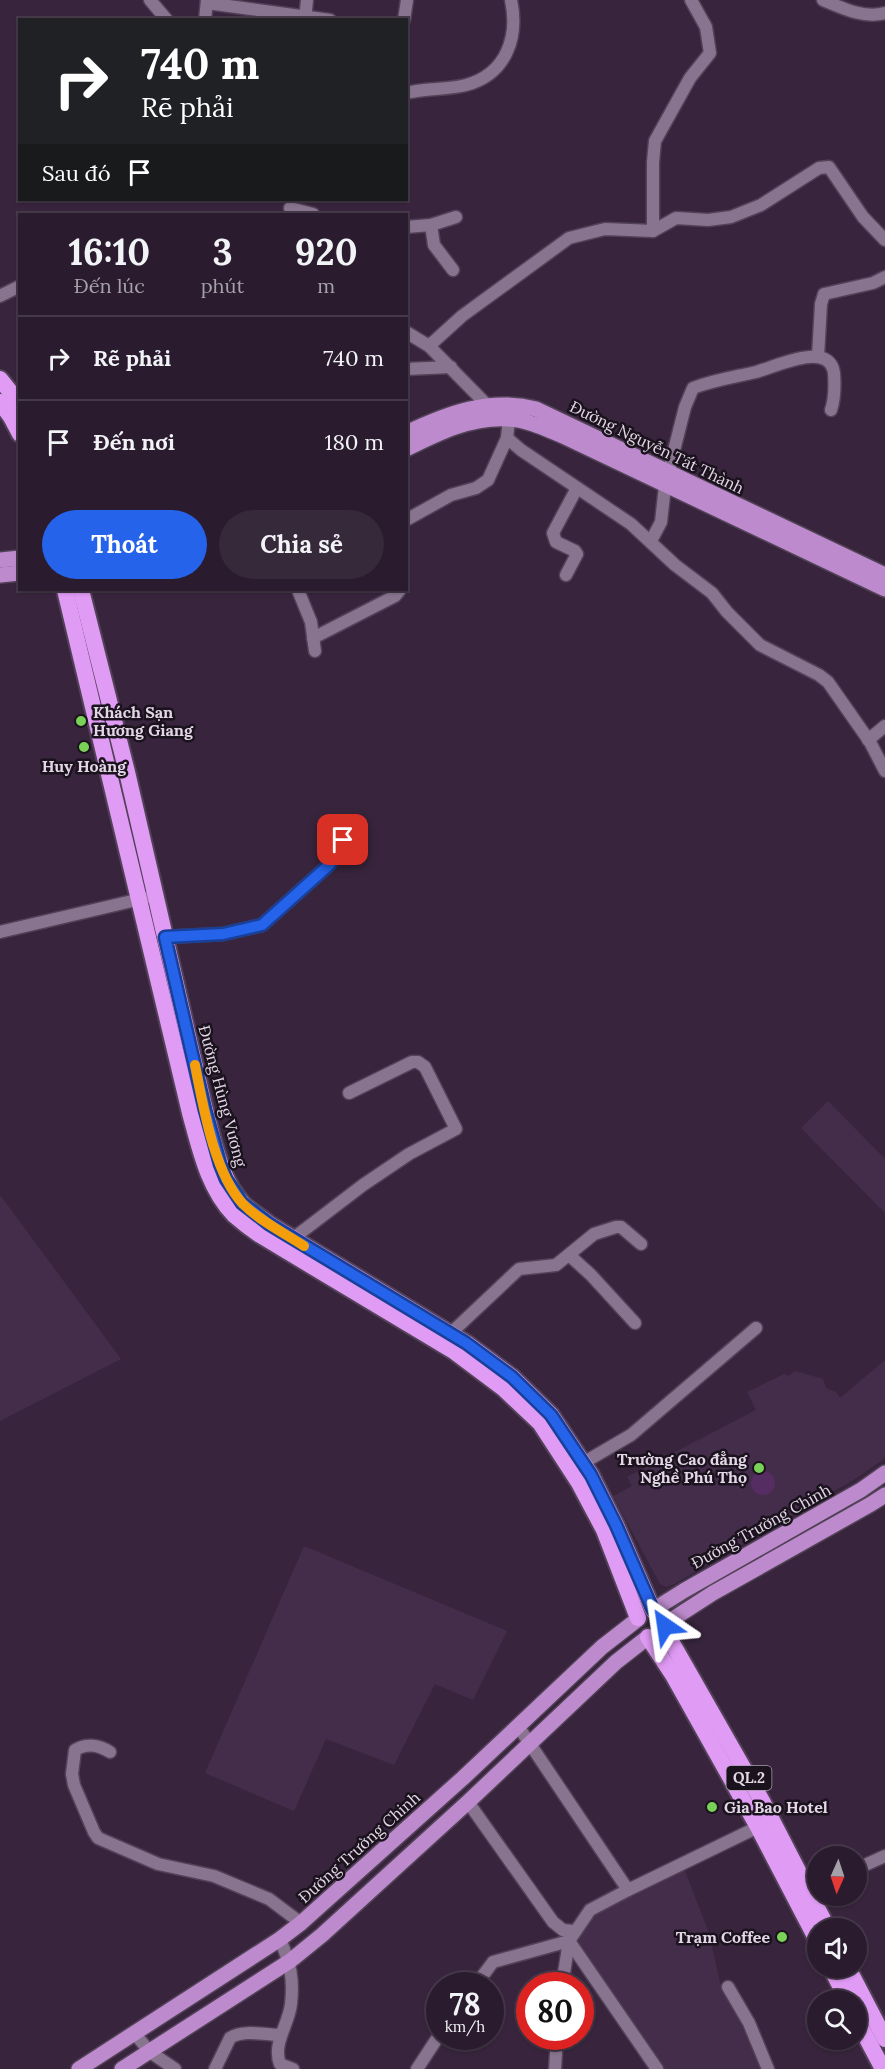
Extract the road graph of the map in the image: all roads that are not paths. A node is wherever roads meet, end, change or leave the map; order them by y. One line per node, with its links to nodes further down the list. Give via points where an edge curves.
1 (150, 0): 9 (street)
2 (307, 0): 11 (street)
3 (511, 0): 13 (street, via 514,13 509,45 501,63 490,74 466,85)
4 (691, 0): 19 (street, via 706,27 710,53 690,78 655,141)
5 (823, 0): 8 (street, via 866,15)
6 (207, 1): 10 (street); 11 (street)
7 (403, 1): 12 (street)
8 (885, 14)
9 (165, 18)
10 (206, 18)
11 (306, 18)
12 (404, 18)
13 (408, 93)
14 (287, 207): 15 (street)
15 (309, 213)
16 (456, 216): 17 (street)
17 (431, 225): 18 (street); 21 (street, via 434,245)
18 (408, 227)
19 (653, 231): 20 (street, via 676,218 731,217 761,205 819,168 829,167 863,217); 26 (street, via 605,229 569,238 462,316)
20 (885, 240)
21 (453, 270)
22 (885, 277): 27 (street, via 824,294)
23 (18, 287): 24 (street)
24 (0, 297)
25 (408, 333): 26 (street)
26 (429, 346): 28 (street)
27 (818, 356): 34 (street, via 833,366 835,390); 40 (street, via 786,361 693,388)
28 (451, 367): 29 (street); 33 (street)
29 (408, 369)
30 (0, 379): 32 (highway)
31 (0, 402): 36 (highway)
32 (18, 402)
33 (487, 405): 37 (main road, Đường Nguyễn Tất Thành, via 447,414); 40 (main road, Đường Nguyễn Tất Thành, via 536,409)
34 (831, 410)
35 (509, 419): 38 (street); 39 (main road, Đường Nguyễn Tất Thành, via 452,428); 40 (main road, Đường Nguyễn Tất Thành, via 533,424)
36 (18, 430)
37 (408, 432)
38 (507, 438): 41 (street); 42 (street, via 488,480)
39 (408, 448)
40 (667, 479): 43 (street, via 661,522); 49 (main road, Đường Nguyễn Tất Thành); 50 (main road, Đường Nguyễn Tất Thành)
41 (577, 488): 43 (street); 48 (street, via 553,534 556,542 577,554)
42 (408, 519)
43 (651, 541): 58 (street, via 712,593 760,645 828,682)
44 (18, 558): 45 (main road)
45 (0, 560)
46 (18, 573): 47 (main road)
47 (0, 575)
48 (567, 575)
49 (885, 575)
50 (885, 589)
51 (65, 591): 61 (highway, Đường Hùng Vương / QL.2)
52 (81, 591): 61 (highway, Đường Hùng Vương / QL.2)
53 (298, 591): 55 (street)
54 (399, 591): 55 (street)
55 (313, 638): 56 (street)
56 (315, 651)
57 (885, 726): 58 (street)
58 (868, 740): 59 (street)
59 (885, 771)
60 (343, 840): 63 (street, via 329,865 262,925 223,934)
61 (147, 897): 62 (street); 63 (highway, Đường Hùng Vương / QL.2); 65 (highway, Đường Hùng Vương / QL.2, via 190,1113 206,1169 233,1213 260,1235)
62 (0, 932)
63 (165, 937): 65 (highway, Đường Hùng Vương / QL.2, via 223,1171 242,1203)
64 (349, 1092): 65 (street, via 418,1062 425,1067 456,1129 363,1185)
65 (287, 1244): 70 (highway, Đường Hùng Vương / QL.2); 74 (highway, Đường Hùng Vương / QL.2, via 455,1352 503,1388 540,1423 579,1483)
66 (641, 1244): 67 (street, via 621,1227 615,1227 594,1234)
67 (569, 1255): 68 (street); 70 (street, via 556,1265 518,1270)
68 (635, 1323)
69 (756, 1328): 71 (street, via 629,1437)
70 (451, 1334): 71 (highway, Đường Hùng Vương / QL.2, via 512,1377 551,1415)
71 (583, 1463): 74 (highway, Đường Hùng Vương / QL.2, via 616,1525)
72 (885, 1473): 74 (main road, Đường Trường Chinh)
73 (885, 1494): 75 (main road, via 713,1593)
74 (643, 1616): 75 (highway, QL.2, via 662,1615); 76 (highway, QL.2, via 639,1630); 77 (main road, Đường Trường Chinh, via 602,1647)
75 (665, 1626): 76 (highway, via 658,1635); 84 (highway, QL.2)
76 (648, 1637): 78 (main road); 81 (highway, QL.2)
77 (518, 1726): 78 (street); 87 (main road, Đường Trường Chinh)
78 (530, 1743): 80 (main road); 85 (street)
79 (110, 1752): 87 (street, via 97,1746 75,1750 74,1785 98,1838 158,1864 214,1876 269,1899)
80 (468, 1802): 88 (street, via 553,1922); 90 (main road)
81 (758, 1827): 85 (street); 86 (highway, QL.2)
82 (885, 1857): 83 (street)
83 (867, 1864)
84 (807, 1878)
85 (628, 1890): 88 (street, via 590,1910)
86 (807, 1921)
87 (301, 1923): 89 (main road, Đường Trường Chinh)
88 (571, 1936): 91 (street, via 493,1962); 92 (street); 109 (street)
89 (280, 1939): 90 (street); 95 (main road, Đường Trường Chinh)
90 (290, 1961): 96 (street, via 291,2006); 101 (main road)
91 (486, 1972)
92 (565, 1972)
93 (853, 1978): 98 (highway)
94 (728, 1988): 110 (street, via 749,2023)
95 (135, 2034): 101 (street); 102 (main road, Đường Trường Chinh)
96 (281, 2036): 105 (street, via 234,2035); 106 (street, via 278,2059 280,2064)
97 (867, 2039): 111 (highway)
98 (885, 2039)
99 (429, 2050): 107 (street)
100 (556, 2050): 108 (street)
101 (150, 2052): 103 (main road); 104 (street)
102 (79, 2069)
103 (122, 2069)
104 (175, 2069)
105 (215, 2069)
106 (293, 2069)
107 (417, 2069)
108 (555, 2069)
109 (657, 2069)
110 (768, 2069)
111 (883, 2069)

